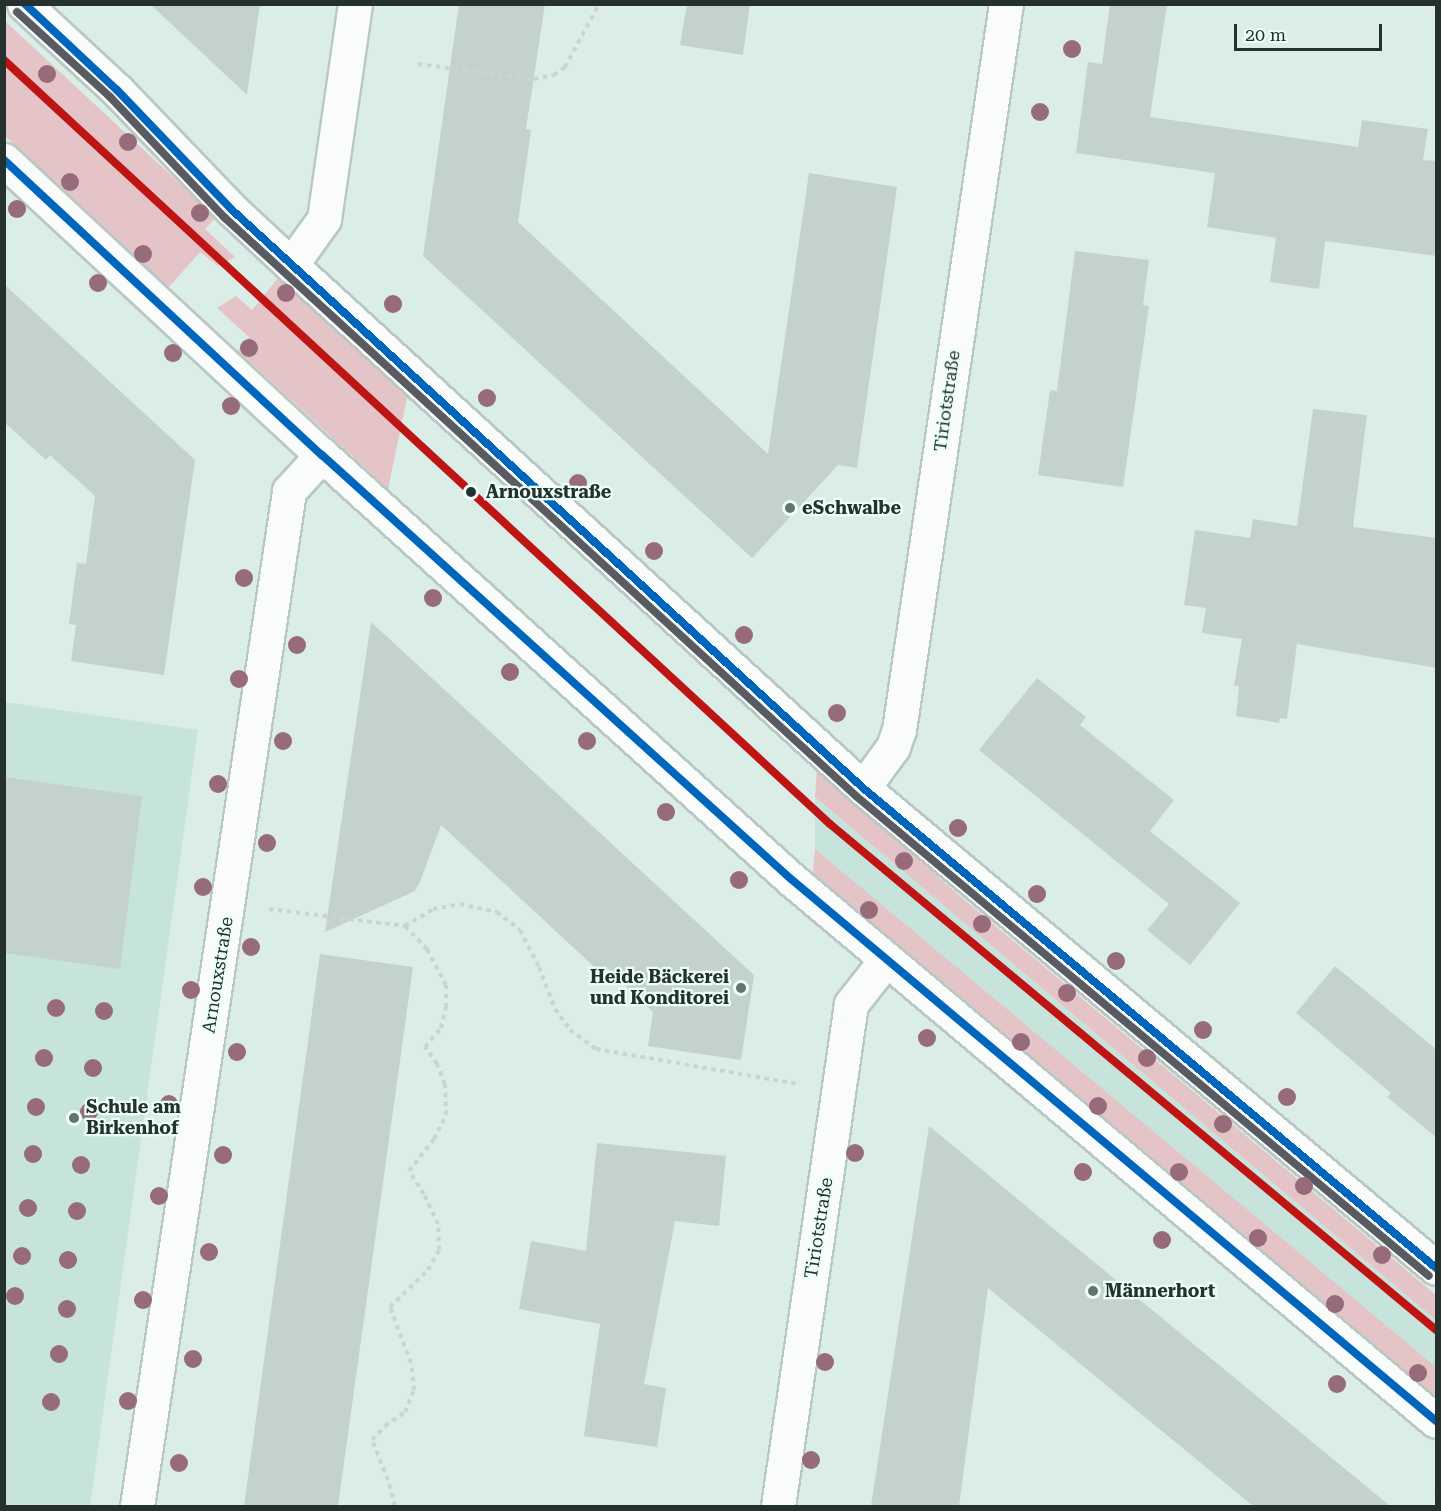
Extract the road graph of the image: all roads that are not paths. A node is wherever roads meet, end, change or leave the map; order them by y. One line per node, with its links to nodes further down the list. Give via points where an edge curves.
1 (24, 4): 5 (main road, via 117,90 231,209)
2 (355, 4): 5 (main road, via 324,219)
3 (1006, 4): 7 (main road, Tiriotstraße, via 899,730 893,747)
4 (4, 160): 6 (main road)
5 (291, 265): 7 (main road)
6 (322, 455): 8 (main road); 11 (main road, Arnouxstraße, via 289,491)
7 (863, 788): 9 (main road)
8 (885, 961): 10 (main road); 12 (main road, Tiriotstraße, via 851,1004)
9 (1437, 1269)
10 (1437, 1421)
11 (137, 1506)
12 (777, 1506)

